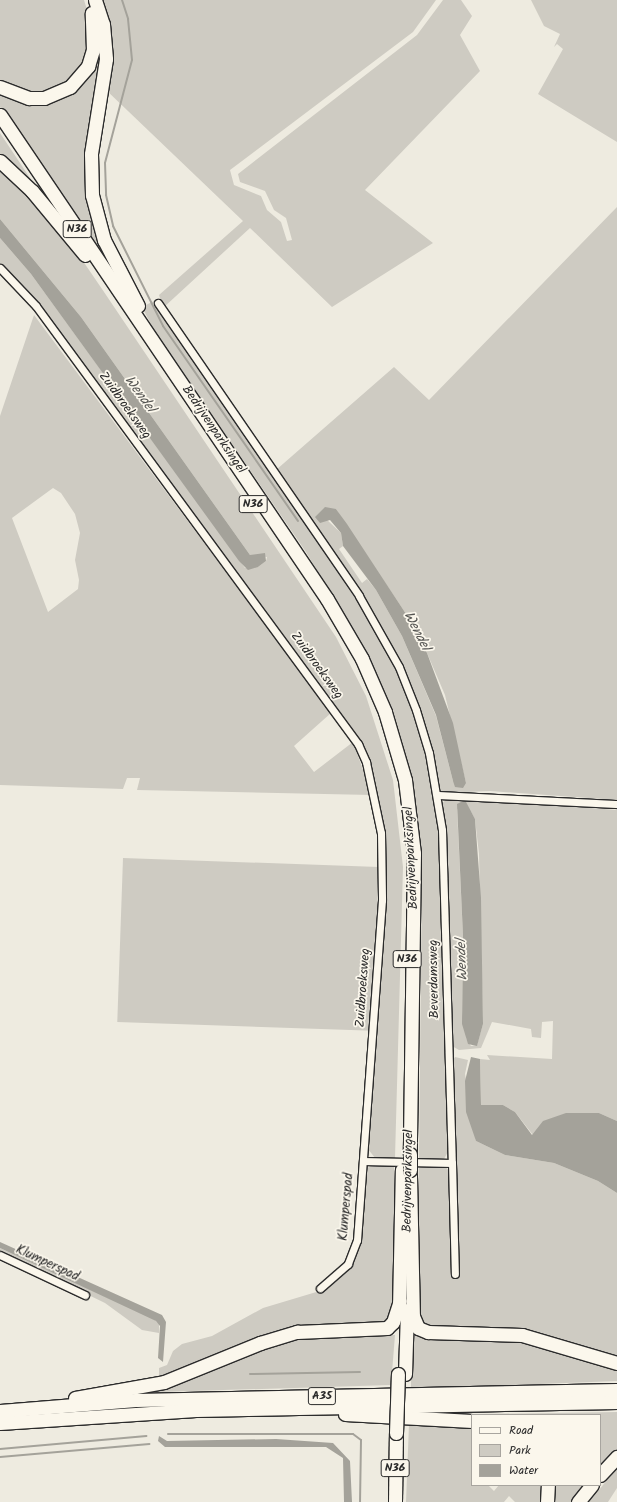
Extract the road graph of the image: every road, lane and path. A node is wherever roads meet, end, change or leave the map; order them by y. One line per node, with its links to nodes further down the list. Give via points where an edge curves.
1 (87, 0): 3 (highway, via 95,35 88,66 79,79 60,92 44,98 17,96)
2 (95, 0): 10 (highway, N36, via 103,24 106,59 91,154 92,195 104,240)
3 (0, 87)
4 (0, 115): 10 (highway, Bedrijvenparksingel / N36)
5 (0, 129): 7 (highway, Bedrijvenparksingel / N36)
6 (0, 161): 7 (highway, N36, via 32,190)
7 (85, 255): 13 (highway, Bedrijvenparksingel / N36, via 327,613 353,657 378,714 398,782 408,866)
8 (0, 268): 14 (street, Zuidbroeksweg, via 36,306 358,744 366,762 381,832 382,879)
9 (158, 303): 11 (street, via 360,596 383,636 416,710)
10 (154, 343): 13 (highway, Bedrijvenparksingel / N36, via 345,628 373,681 394,738 408,796 414,853)
11 (437, 795): 12 (street); 15 (street, Beverdamsweg, via 444,862)
12 (617, 804)
13 (406, 1154): 16 (highway, Bedrijvenparksingel / N36, bridge)
14 (363, 1161): 15 (street); 19 (street, Klumperspad, via 353,1256 338,1276)
15 (452, 1163): 18 (street, Beverdamsweg)
16 (407, 1172): 21 (highway, Bedrijvenparksingel / N36); 22 (highway, via 413,1316 418,1328 428,1332 534,1338); 23 (highway, Bedrijvenparksingel / N36)
17 (0, 1255): 20 (street, Klumperspad)
18 (455, 1274)
19 (320, 1288)
20 (85, 1295)
21 (400, 1301): 23 (highway, Bedrijvenparksingel / N36); 26 (highway, A35, via 393,1322 387,1328 297,1332 260,1343 164,1382)
22 (617, 1363)
23 (401, 1374): 31 (highway, Bedrijvenparksingel / N36, bridge)
24 (617, 1390): 26 (highway, A35, via 136,1400)
25 (617, 1402): 27 (highway, A35)
26 (26, 1408): 28 (highway, A35)
27 (293, 1408): 29 (highway, A35, via 363,1416); 30 (highway, A35, via 102,1414)
28 (0, 1411)
29 (471, 1421)
30 (0, 1423)
31 (400, 1433): 36 (highway, Bedrijvenparksingel / N36); 37 (highway, Bedrijvenparksingel / N36)
32 (617, 1457): 33 (highway)
33 (601, 1474)
34 (548, 1486): 38 (highway)
35 (591, 1486): 39 (highway)
36 (395, 1502)
37 (402, 1502)
38 (547, 1502)
39 (578, 1502)

